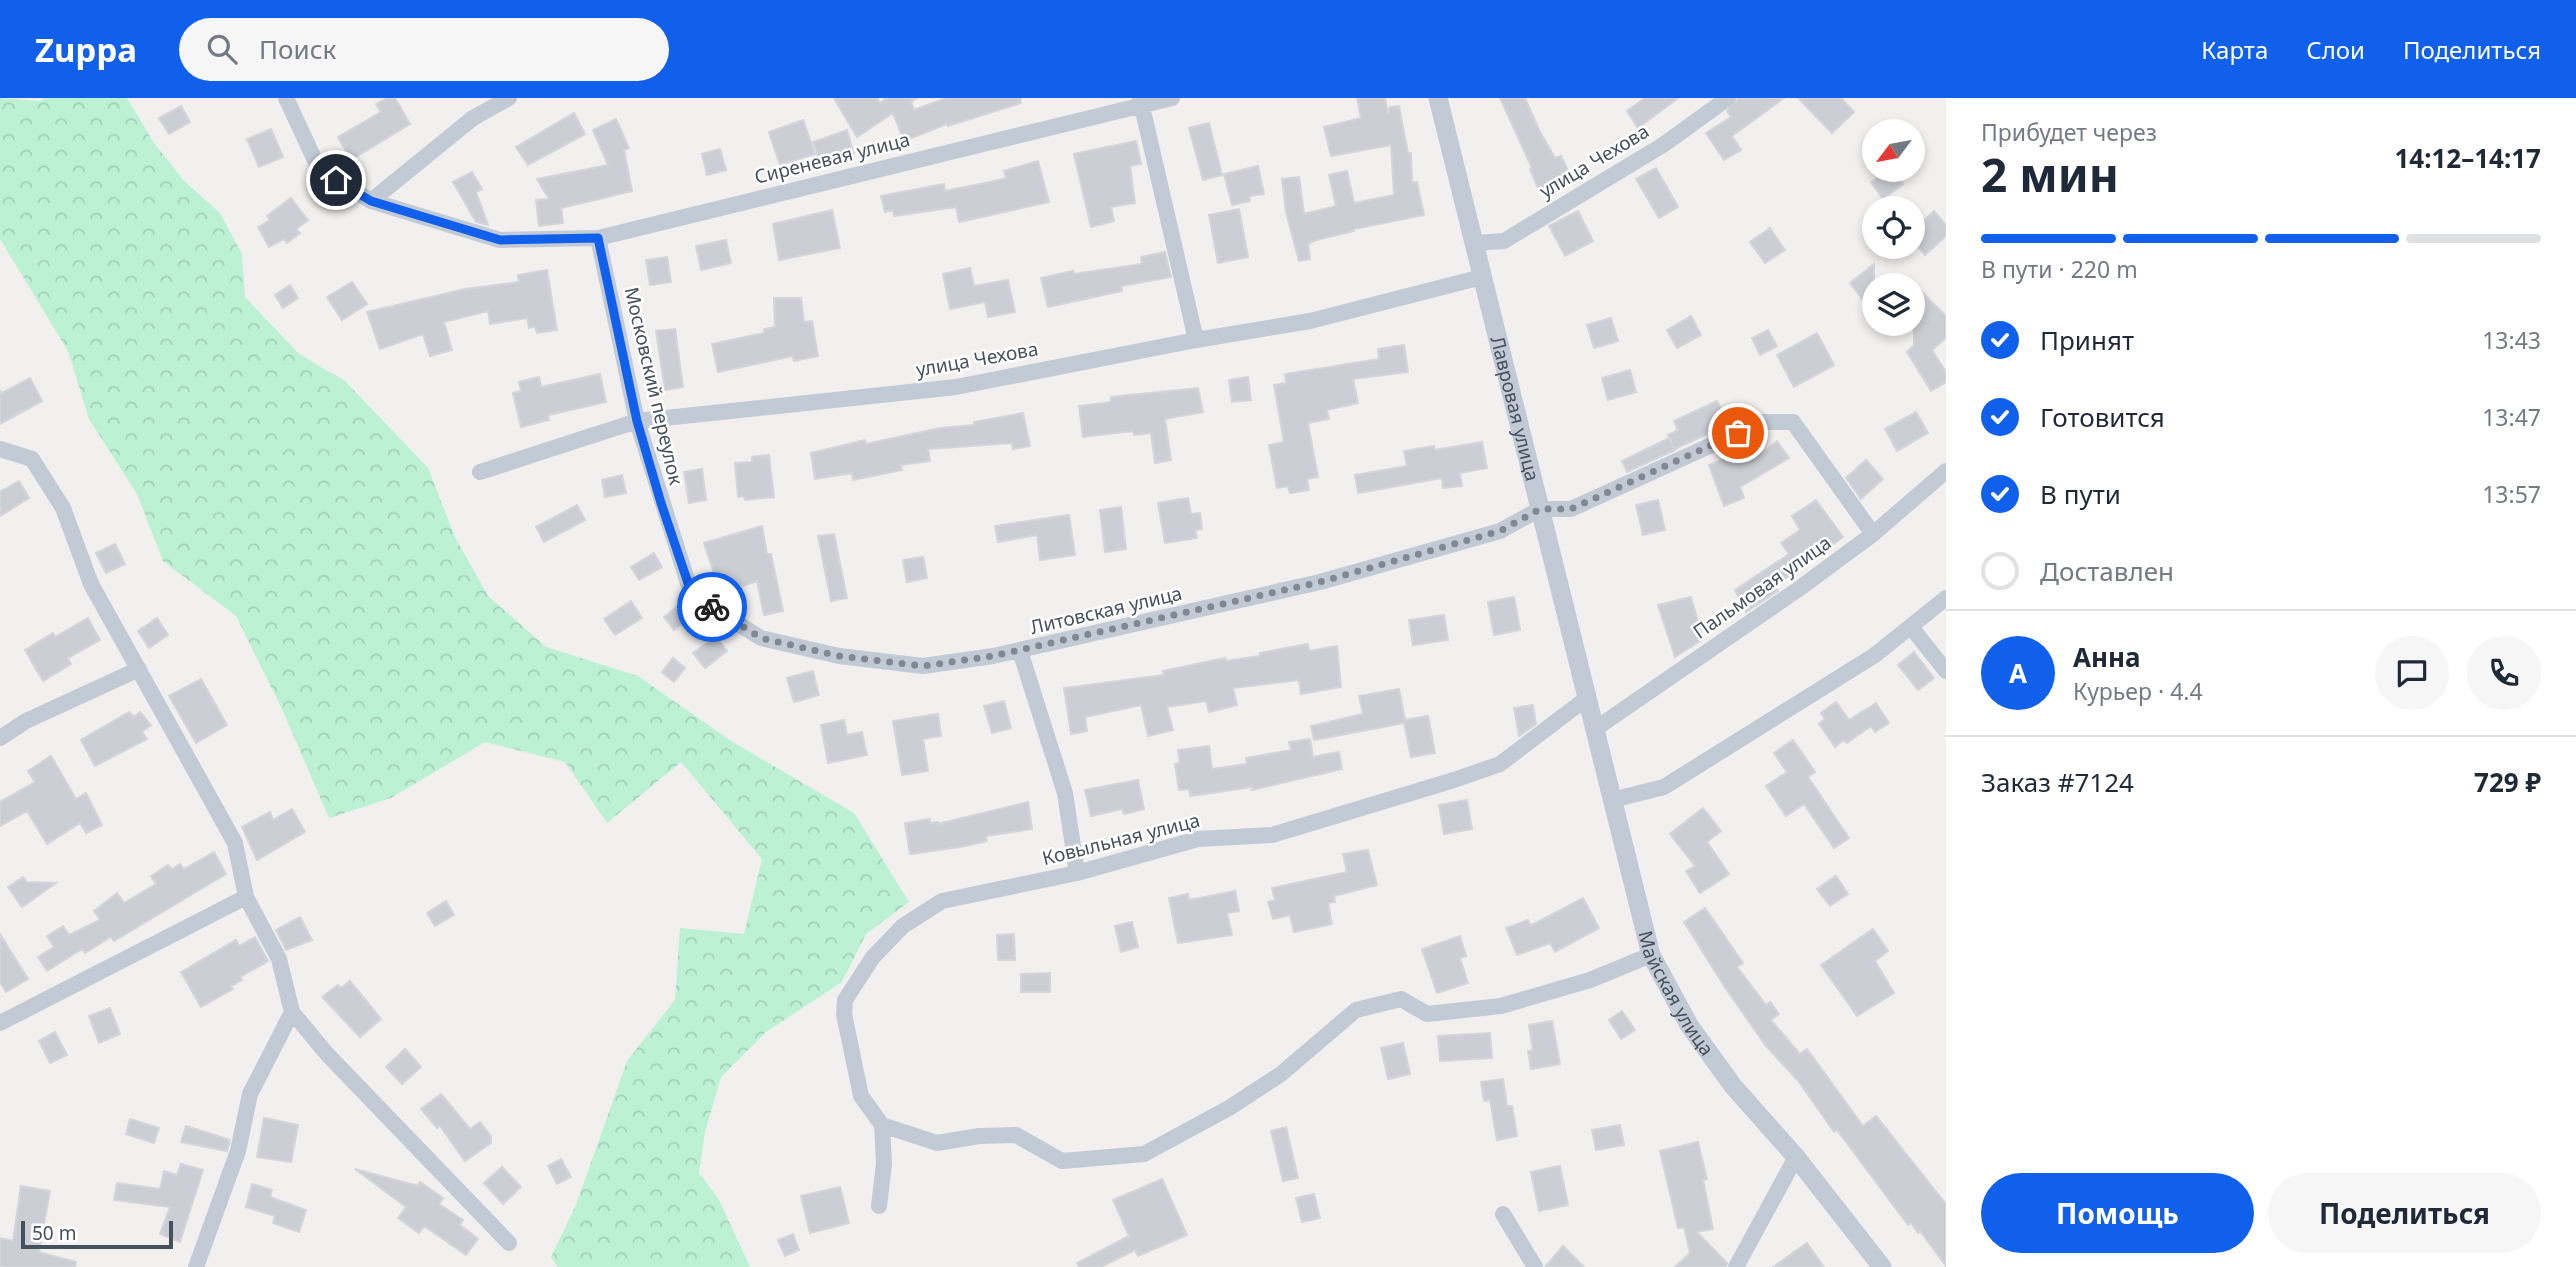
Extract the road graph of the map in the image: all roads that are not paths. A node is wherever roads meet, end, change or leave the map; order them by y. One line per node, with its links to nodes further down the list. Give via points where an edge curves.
1 (286, 98): 7 (street, Сиреневая улица, via 319,169)
2 (509, 98): 7 (street, via 473,118)
3 (1172, 98): 6 (street, Сиреневая улица)
4 (1438, 98): 9 (street, Лавровая улица)
5 (1728, 98): 9 (street, улица Чехова, via 1663,145 1504,241)
6 (1142, 102): 8 (street, Сиреневая улица); 11 (street)
7 (371, 201): 8 (street, Сиреневая улица, via 500,240)
8 (598, 238): 12 (street, Московский переулок)
9 (1474, 243): 10 (street, Лавровая улица)
10 (1482, 277): 11 (street, улица Чехова, via 1310,321); 16 (street, Лавровая улица)
11 (1196, 340): 12 (street, улица Чехова, via 956,387)
12 (637, 422): 15 (street, улица Чехова); 18 (street, Московский переулок)
13 (0, 449): 22 (street, via 32,459 63,508 91,584)
14 (1946, 471): 17 (street, Пальмовая улица)
15 (480, 472)
16 (1540, 509): 17 (street, via 1571,509 1762,422 1793,422); 21 (street, Литовская улица, via 1500,531 1320,582); 24 (street, Лавровая улица)
17 (1873, 534): 25 (street, Пальмовая улица)
18 (688, 583): 21 (street, Литовская улица, via 711,607 761,638 839,656 923,666)
19 (1946, 598): 20 (street)
20 (1911, 627): 23 (street); 27 (street, via 1875,655 1664,787)
21 (1020, 651): 28 (street, via 1065,793)
22 (139, 669): 26 (street); 29 (street, via 235,843)
23 (1946, 671)
24 (1587, 698): 25 (street, Лавровая улица); 28 (street, Ковыльная улица, via 1500,764 1272,835 1198,839)
25 (1595, 729): 27 (street, Лавровая улица)
26 (0, 738)
27 (1612, 800): 30 (street, Майская улица)
28 (1077, 873): 33 (street, Ковыльная улица, via 942,901 903,926 873,957 845,1000 844,1014 861,1096)
29 (246, 897): 31 (street, via 279,959); 32 (street)
30 (1651, 955): 33 (street, via 1590,980 1502,1006 1426,1014 1401,999 1356,1010 1281,1074 1144,1154 1062,1161 1016,1135 937,1143); 34 (street, Майская улица, via 1689,1025 1733,1086)
31 (292, 1012): 37 (street); 38 (street, via 250,1094 238,1151)
32 (0, 1023)
33 (882, 1125): 35 (street)
34 (1796, 1157): 40 (street); 41 (street, Майская улица)
35 (879, 1206)
36 (1503, 1213): 39 (street)
37 (509, 1243)
38 (196, 1267)
39 (1535, 1267)
40 (1736, 1267)
41 (1882, 1267)

